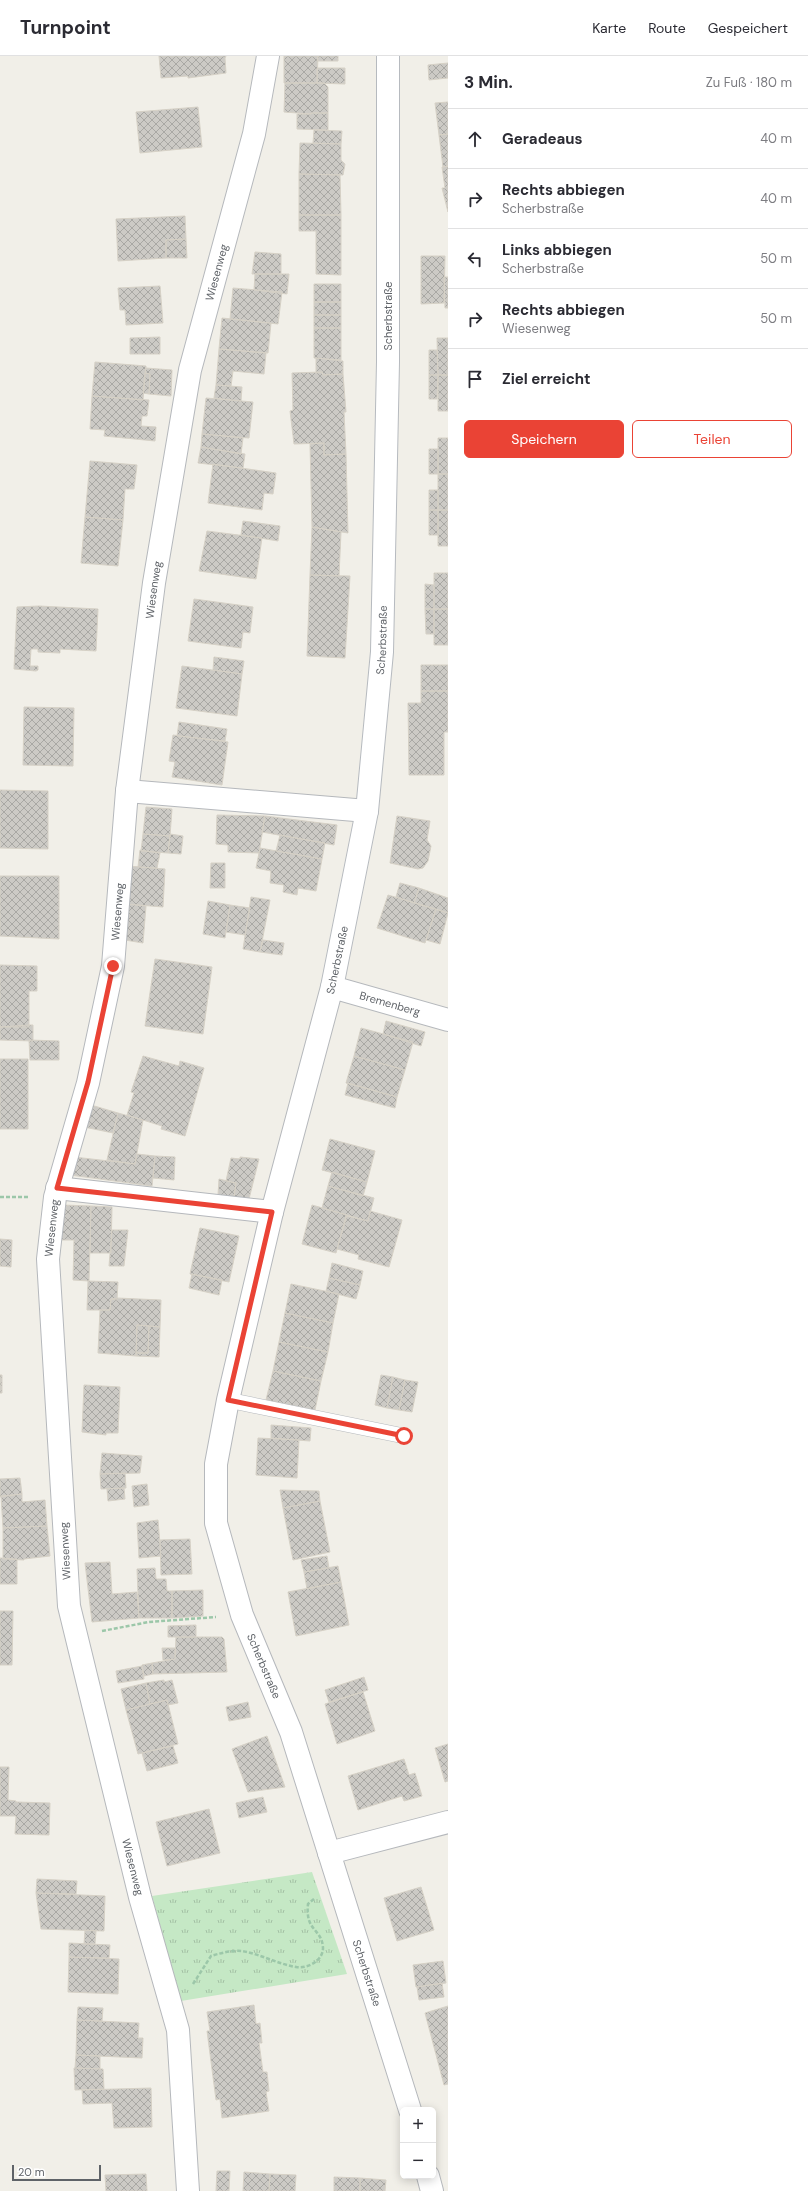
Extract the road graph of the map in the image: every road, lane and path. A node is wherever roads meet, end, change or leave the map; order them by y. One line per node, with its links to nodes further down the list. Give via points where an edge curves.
1 (268, 56): 3 (street, Wiesenweg, via 254,134 190,370 154,583)
2 (388, 56): 4 (street, Scherbstraße, via 388,362 382,652)
3 (127, 791): 4 (street); 7 (street, Wiesenweg, via 113,966 88,1082)
4 (367, 811): 5 (street, Scherbstraße)
5 (332, 986): 6 (street, Bremenberg); 8 (street, Scherbstraße)
6 (448, 1020)
7 (57, 1188): 8 (street); 12 (street, Wiesenweg, via 48,1259 69,1606)
8 (272, 1212): 9 (street, Scherbstraße)
9 (228, 1400): 10 (lane); 11 (street, Scherbstraße, via 216,1464 216,1523)
10 (404, 1436)
11 (242, 1615): 12 (path, via 149,1622); 14 (street, Scherbstraße, via 291,1732)
12 (76, 1636): 16 (street, Wiesenweg, via 140,1897)
13 (448, 1822): 14 (street)
14 (329, 1853): 17 (street, Scherbstraße)
15 (316, 1897): 16 (path, via 308,1904 307,1913 309,1923 321,1937 323,1950 319,1960 296,1967 242,1951 223,1952 211,1956 194,1984)
16 (167, 1989): 19 (street, Wiesenweg, via 178,2030)
17 (409, 2107)
18 (429, 2179): 20 (street)
19 (188, 2191)
20 (432, 2191)

